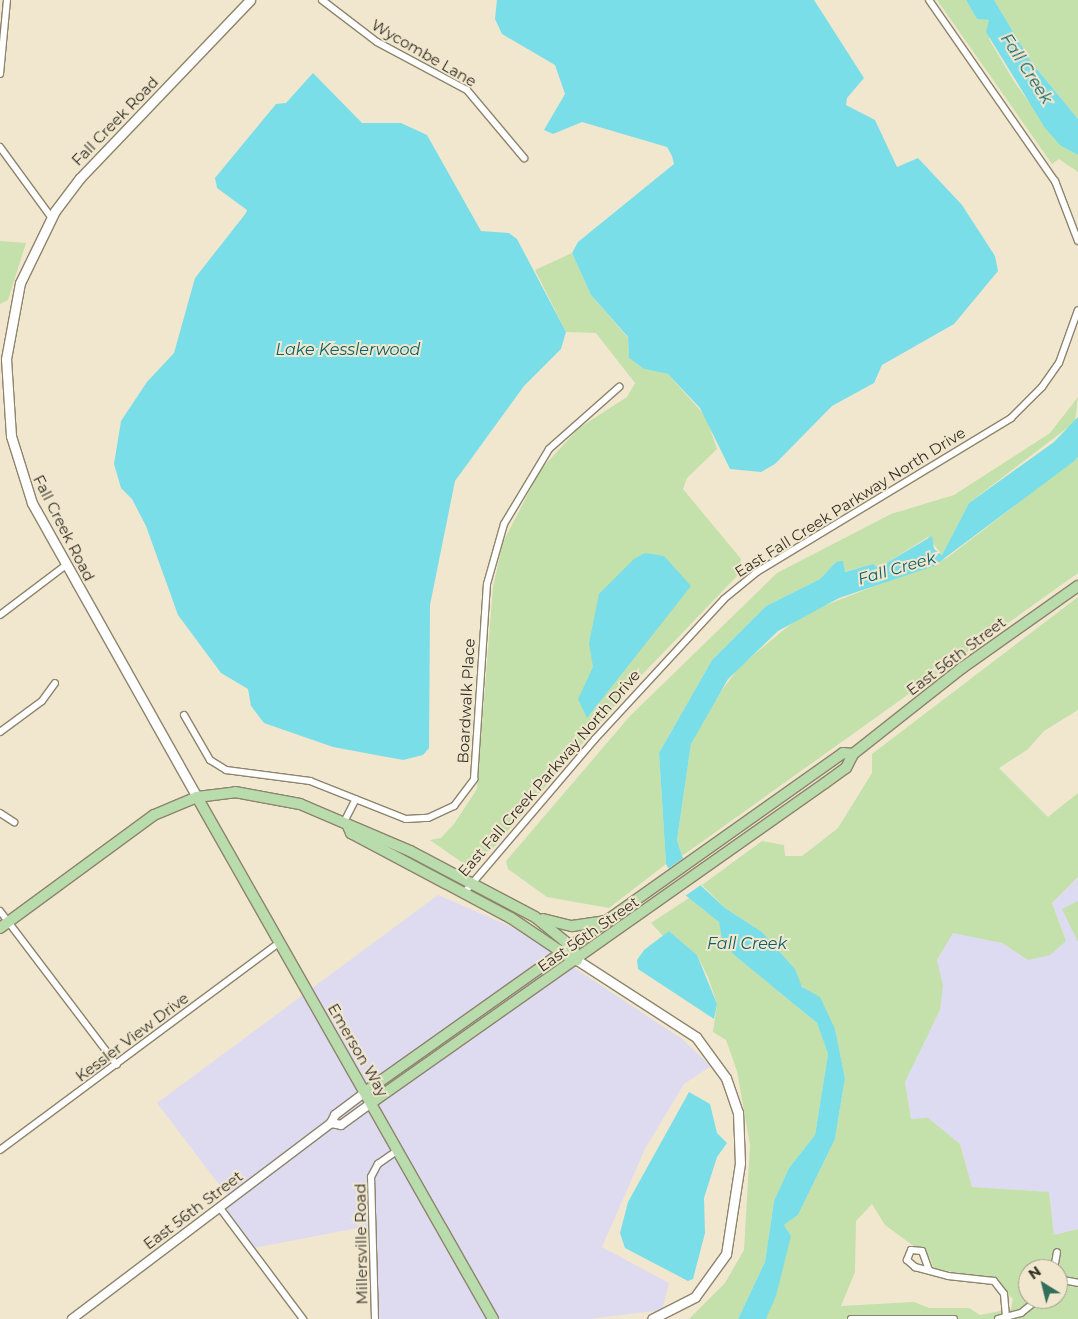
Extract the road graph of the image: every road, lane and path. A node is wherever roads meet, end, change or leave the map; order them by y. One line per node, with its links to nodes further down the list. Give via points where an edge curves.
1 (7, 0): 5 (street)
2 (250, 0): 8 (main road, Fall Creek Road, via 80,178)
3 (322, 0): 7 (street, Wycombe Lane, via 377,42 469,92)
4 (929, 0): 9 (street, via 1055,181)
5 (0, 74)
6 (0, 147): 8 (street)
7 (524, 158)
8 (51, 217): 11 (main road, Fall Creek Road, via 18,292)
9 (1078, 241)
10 (1078, 310): 25 (street, East Fall Creek Parkway North Drive, via 1058,363 1022,408 757,572 731,593)
11 (3, 383): 13 (main road, Fall Creek Road, via 20,474)
12 (619, 387): 21 (street, Boardwalk Place, via 549,449 515,501 497,542 483,626 475,772 465,795 444,813 415,819 393,815)
13 (66, 566): 15 (street); 20 (main road, Fall Creek Road)
14 (1078, 586): 19 (main road, East 56th Street)
15 (0, 615)
16 (55, 683): 18 (street, via 42,701)
17 (184, 716): 21 (street, Boardwalk Place, via 208,758 220,768 297,778)
18 (0, 732)
19 (853, 754): 29 (main road, East 56th Street, via 843,753); 35 (main road, East 56th Street, via 846,768)
20 (197, 797): 24 (main road, via 232,792 278,798); 30 (main road, via 137,826); 32 (main road, Emerson Way)
21 (356, 798): 24 (street)
22 (0, 814): 23 (street)
23 (14, 822)
24 (346, 825): 25 (main road, via 360,827); 26 (main road, via 351,833)
25 (470, 881): 26 (street, East Fall Creek Parkway North Drive); 28 (main road)
26 (464, 893): 34 (main road)
27 (0, 910): 30 (street)
28 (535, 917): 29 (main road, via 568,926); 33 (main road)
29 (612, 920): 33 (main road, East 56th Street)
30 (10, 921): 31 (main road); 36 (street)
31 (0, 928)
32 (279, 943): 36 (street, Kessler View Drive); 37 (main road, Emerson Way)
33 (573, 948): 34 (main road, East 56th Street); 35 (main road)
34 (564, 954): 35 (main road); 37 (main road, East 56th Street)
35 (577, 960): 38 (main road, East 56th Street); 52 (main road, via 696,1038 726,1078 738,1112 741,1158 726,1254 695,1297)
36 (116, 1064): 40 (street, Kessler View Drive)
37 (365, 1092): 38 (main road, Emerson Way); 39 (street, East 56th Street, via 335,1114)
38 (372, 1103): 39 (street, East 56th Street, via 341,1125); 41 (main road, Emerson Way)
39 (331, 1123): 42 (street, East 56th Street)
40 (0, 1150)
41 (398, 1150): 50 (street, Millersville Road, via 378,1164 371,1177); 51 (main road, Emerson Way)
42 (220, 1208): 48 (street, East 56th Street); 49 (street)
43 (1057, 1252): 44 (street)
44 (1056, 1259)
45 (929, 1270): 47 (street, via 993,1280 1004,1294)
46 (1028, 1309): 47 (street)
47 (1006, 1318): 55 (street)
48 (72, 1319)
49 (303, 1319)
50 (375, 1319)
51 (493, 1319)
52 (652, 1319)
53 (850, 1319): 54 (street)
54 (954, 1319)
55 (998, 1319)

